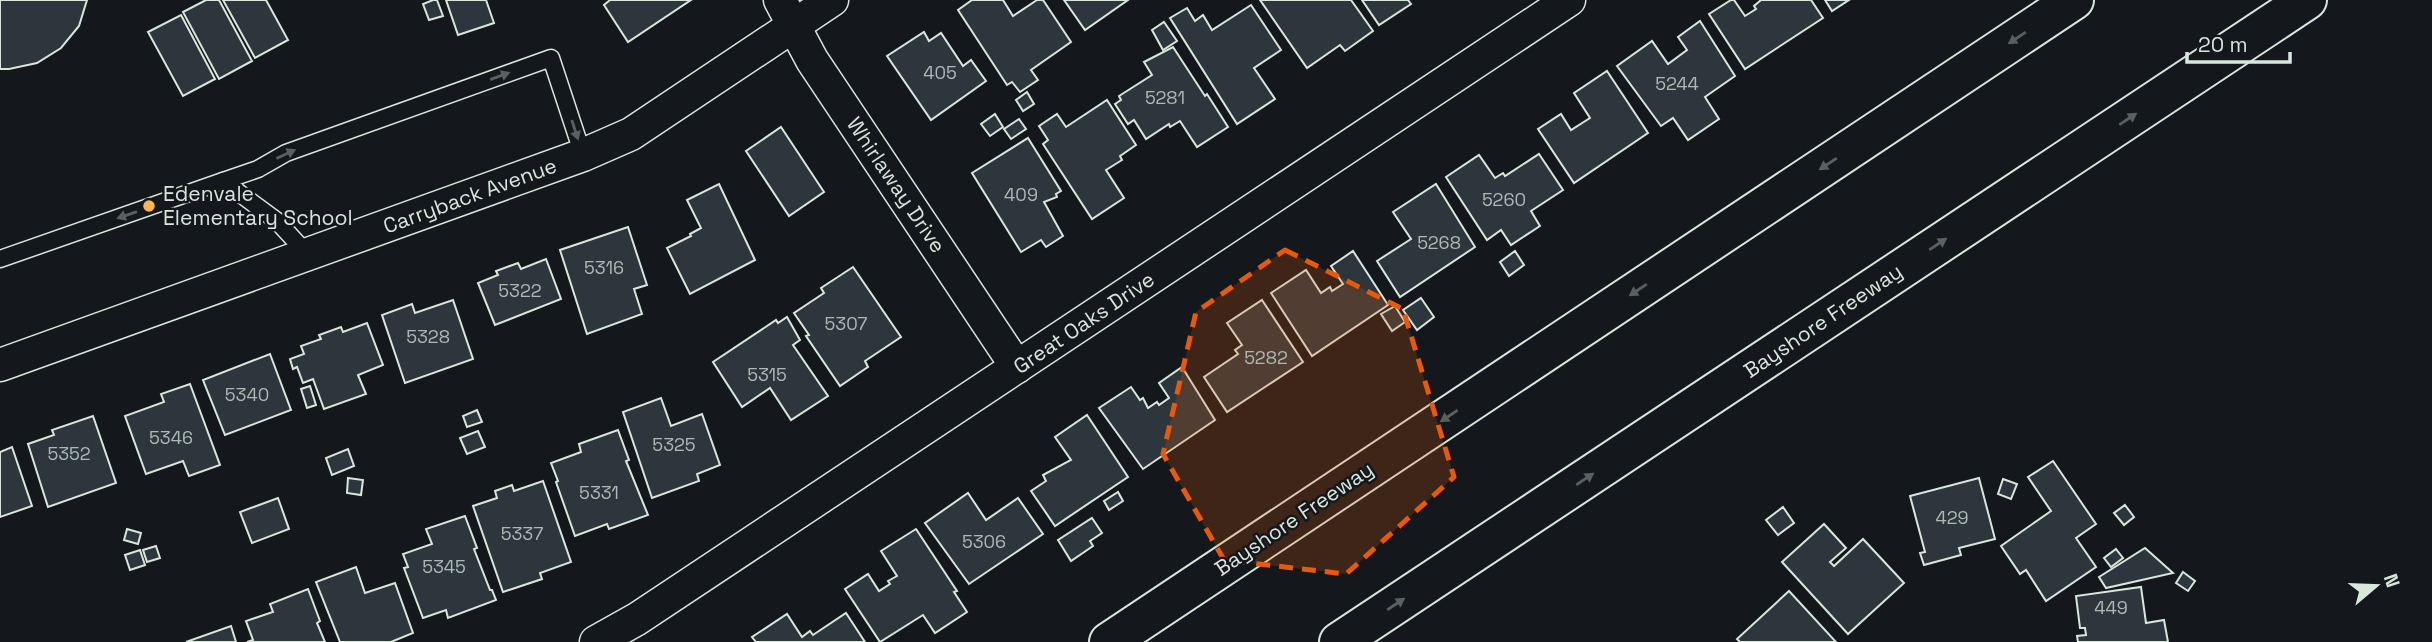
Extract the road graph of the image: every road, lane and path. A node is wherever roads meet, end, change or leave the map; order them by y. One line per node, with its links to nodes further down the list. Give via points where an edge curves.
1 (832, 0): 5 (street, Carryback Avenue)
2 (1569, 0): 11 (street, Great Oaks Drive)
3 (2074, 0): 13 (highway, Bayshore Freeway, one-way to 13)
4 (2307, 0): 14 (highway, Bayshore Freeway, one-way to 4)
5 (787, 13): 6 (street, Carryback Avenue, via 631,134); 11 (street, Whirlaway Drive, via 812,60)
6 (583, 155): 7 (lane, one-way to 6, via 286,153 551,58); 8 (street, Carryback Avenue)
7 (223, 181): 8 (lane, via 277,220); 9 (lane, one-way to 9)
8 (308, 255): 10 (street, Carryback Avenue)
9 (0, 259)
10 (0, 365)
11 (1017, 367): 12 (street, Great Oaks Drive)
12 (596, 642)
13 (1109, 642)
14 (1339, 642)

